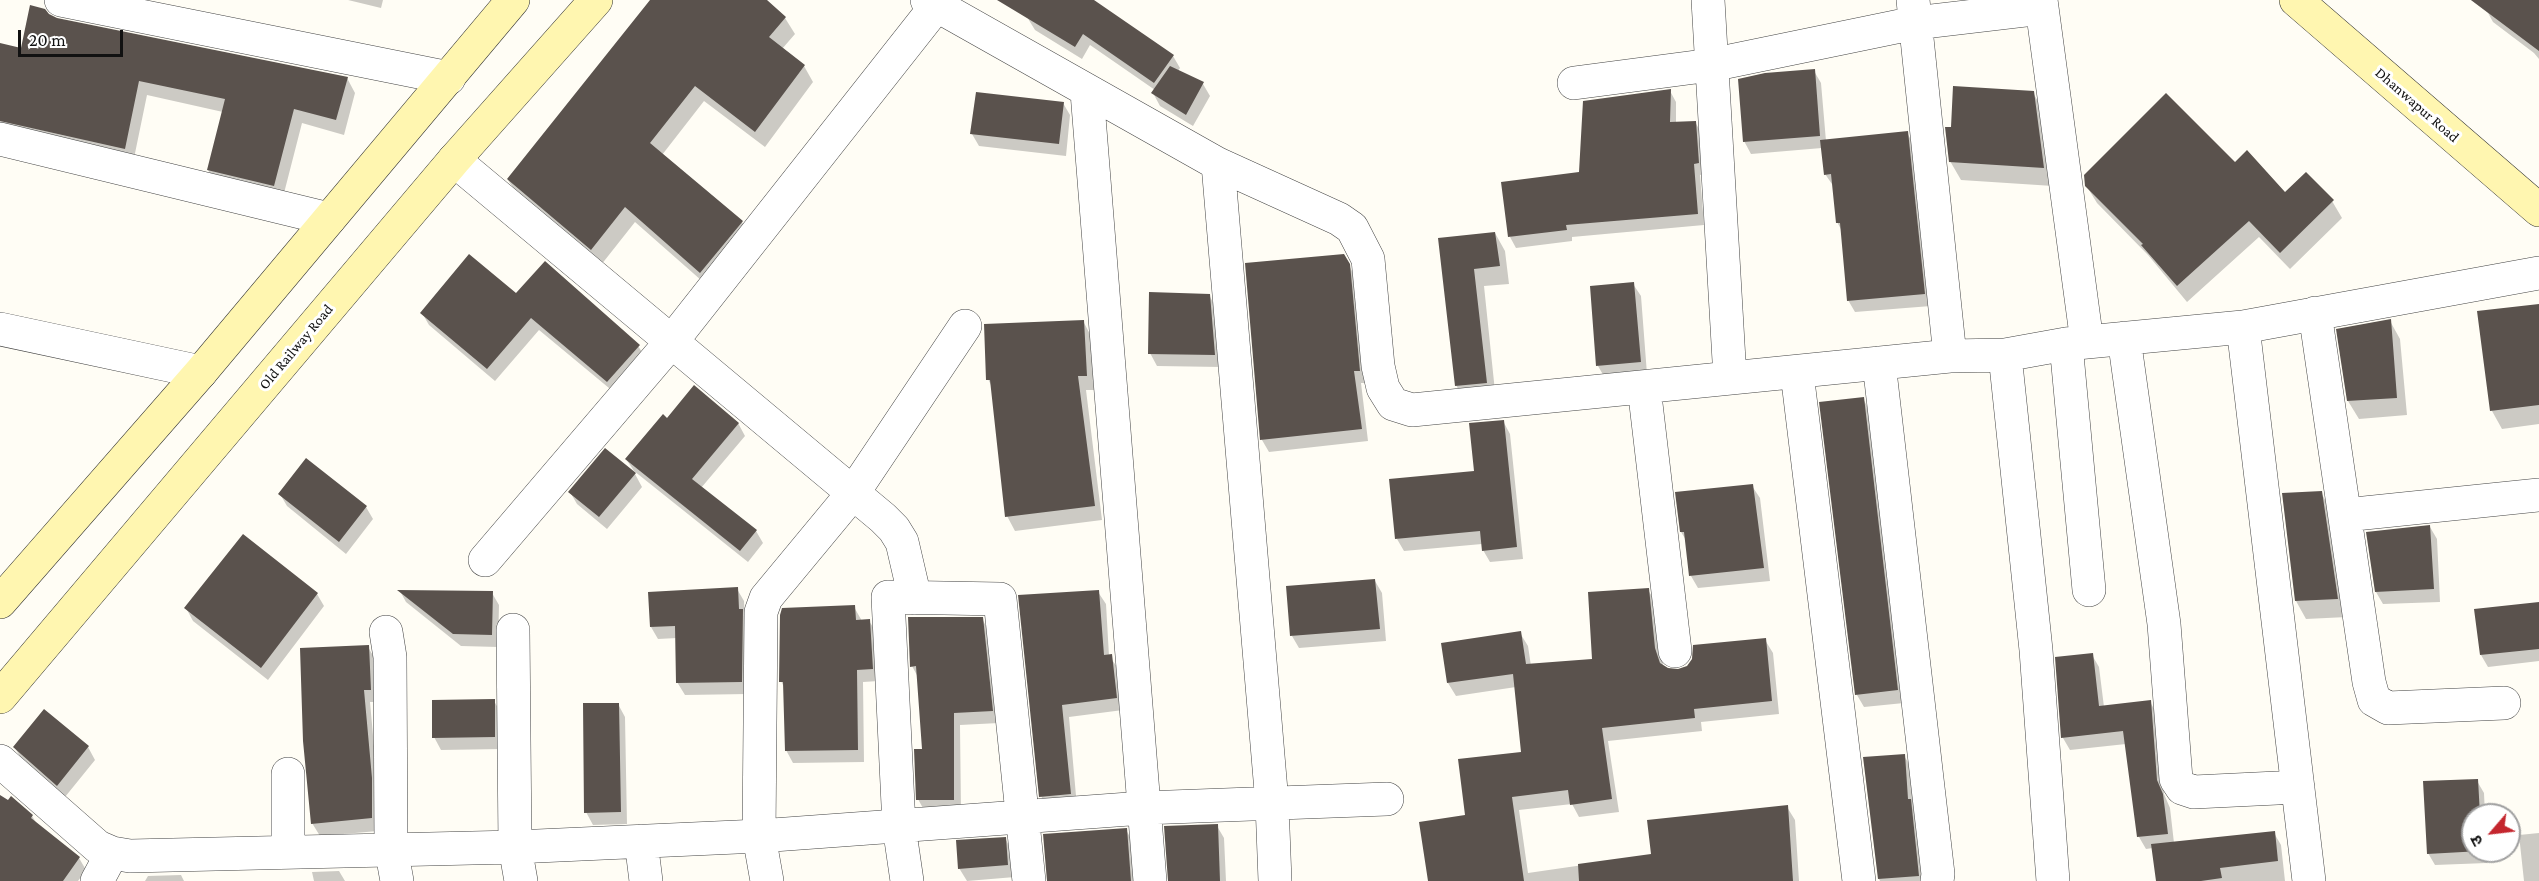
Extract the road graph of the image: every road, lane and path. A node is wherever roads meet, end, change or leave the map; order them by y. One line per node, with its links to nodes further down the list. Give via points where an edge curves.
1 (61, 0): 10 (street)
2 (513, 0): 10 (main road)
3 (596, 0): 14 (main road, Old Railway Road)
4 (1708, 0): 9 (street)
5 (2296, 0): 16 (main road, Dhanwapur Road)
6 (932, 3): 12 (street); 24 (street)
7 (2041, 4): 8 (street); 25 (street)
8 (1914, 11): 9 (street); 27 (street)
9 (1712, 65): 11 (street); 31 (street)
10 (449, 78): 17 (main road)
11 (1574, 83)
12 (1087, 92): 15 (street); 50 (street)
13 (0, 139): 17 (street)
14 (454, 160): 24 (street); 43 (main road, Old Railway Road)
15 (1218, 164): 32 (street, via 1352,228 1368,259 1378,366 1383,388 1393,404 1412,410); 49 (street)
16 (2539, 210)
17 (329, 219): 29 (main road)
18 (2539, 273): 19 (street)
19 (2315, 313): 21 (street); 35 (street)
20 (965, 326): 33 (street)
21 (2243, 327): 23 (street); 47 (street)
22 (0, 329): 29 (street)
23 (2124, 338): 25 (street); 47 (street, via 2164,624 2176,779 2182,789 2194,792)
24 (672, 341): 33 (street); 36 (street)
25 (2077, 343): 26 (street); 37 (street)
26 (2005, 355): 27 (street); 69 (street, via 2036,650)
27 (1950, 356): 28 (street)
28 (1879, 363): 30 (street); 68 (street)
29 (201, 372): 39 (main road)
30 (1797, 372): 31 (street); 67 (street)
31 (1730, 378): 32 (street)
32 (1644, 387): 42 (street)
33 (852, 493): 38 (street, via 894,529 902,542); 53 (street, via 772,588 761,612)
34 (2539, 495): 35 (street)
35 (2345, 515): 44 (street, via 2374,700 2388,708)
36 (485, 560)
37 (2089, 590)
38 (915, 598): 51 (street, via 1000,599); 52 (street, via 888,597)
39 (0, 602)
40 (513, 630): 55 (street)
41 (386, 632): 56 (street, via 390,657)
42 (1675, 651)
43 (0, 697)
44 (2504, 703)
45 (0, 761): 58 (street, via 98,847)
46 (288, 774): 57 (street)
47 (2298, 787): 70 (street)
48 (1387, 799): 49 (street)
49 (1272, 803): 50 (street); 66 (street)
50 (1143, 808): 51 (street); 65 (street)
51 (1022, 818): 52 (street); 64 (street)
52 (899, 826): 53 (street); 63 (street)
53 (759, 836): 54 (street); 62 (street)
54 (641, 841): 55 (street); 61 (street)
55 (515, 847): 56 (street); 60 (street)
56 (392, 848): 57 (street); 59 (street)
57 (288, 851): 58 (street, via 129,856)
58 (104, 867)
59 (397, 881)
60 (521, 881)
61 (646, 881)
62 (767, 881)
63 (907, 881)
64 (1029, 881)
65 (1150, 881)
66 (1275, 881)
67 (1859, 881)
68 (1937, 881)
69 (2052, 881)
70 (2309, 881)

